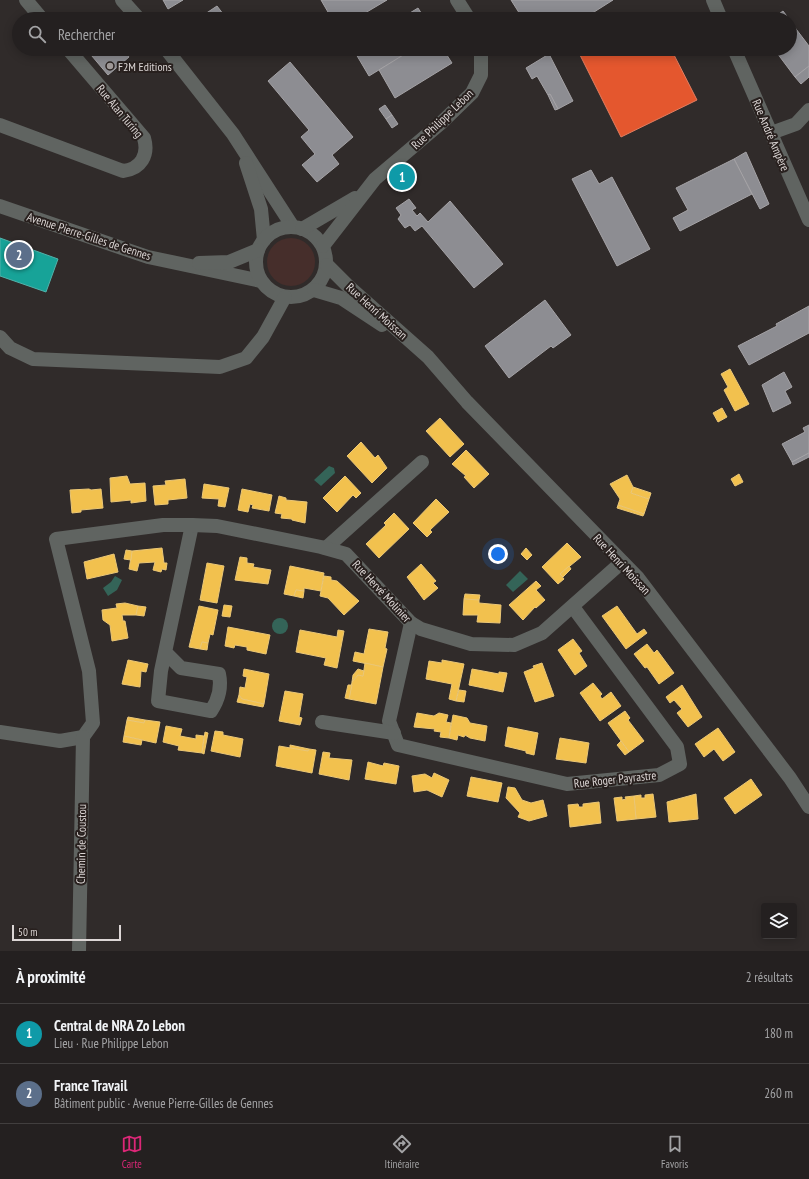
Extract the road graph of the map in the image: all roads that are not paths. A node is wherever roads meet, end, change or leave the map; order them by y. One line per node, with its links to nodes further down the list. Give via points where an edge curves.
1 (26, 0): 5 (street)
2 (122, 0): 6 (street)
3 (457, 0): 7 (street)
4 (713, 0): 8 (street)
5 (36, 12)
6 (133, 12)
7 (465, 12)
8 (718, 12)
9 (74, 56): 14 (street, Rue Alan Turing, via 144,138 145,154 137,166 123,171)
10 (172, 56): 16 (street)
11 (481, 56): 17 (street, Rue Philippe Lebon, via 481,75 472,93 375,179)
12 (737, 56): 15 (street, Rue André Ampère)
13 (809, 110): 15 (street, via 796,124)
14 (4, 129)
15 (771, 133): 19 (street, Rue André Ampère)
16 (233, 134): 20 (street); 21 (street, via 261,209)
17 (362, 194): 20 (street, Rue Philippe Lebon); 22 (street, Rue Philippe Lebon)
18 (0, 206): 23 (street, Avenue Pierre-Gilles de Gennes, via 148,257)
19 (809, 220)
20 (298, 228): 21 (street, via 282,228 272,232); 22 (street, via 318,238)
21 (261, 245): 23 (street, Avenue Pierre-Gilles de Gennes, via 229,262); 25 (street, via 256,260)
22 (323, 246): 24 (street)
23 (179, 264): 25 (street, Avenue Pierre-Gilles de Gennes)
24 (327, 265): 26 (street, via 320,283); 29 (street, Rue Henri Moissan)
25 (261, 281): 27 (street, via 276,294)
26 (314, 290): 27 (street, via 300,296); 29 (street, Rue Henri Moissan, via 341,298)
27 (285, 297): 28 (street, via 263,338 246,358 220,367 33,359 10,348)
28 (0, 337)
29 (428, 357): 33 (street, Rue Henri Moissan, via 467,402)
30 (422, 462): 32 (street)
31 (192, 525): 32 (street, Rue Hervé Molinier, via 217,526); 36 (street); 40 (street, Rue Hervé Molinier, via 163,524 56,539 89,671 93,723)
32 (326, 548): 35 (street, Rue Hervé Molinier, via 346,554)
33 (622, 562): 34 (street, Rue Hervé Molinier); 41 (street, Rue Henri Moissan, via 638,578)
34 (573, 607): 35 (street, Rue Hervé Molinier, via 542,633 514,645 470,644 421,629); 39 (street, Rue Roger Payrastre, via 676,747 680,764 660,775 567,784 398,745)
35 (410, 623): 39 (street, Rue Roger Payrastre, via 389,721)
36 (165, 652): 36 (street, via 158,701 211,711 218,700 221,683 219,674 181,668)
37 (322, 722): 39 (street)
38 (0, 732): 40 (street, via 60,741)
39 (394, 733)
40 (83, 737): 43 (street, Chemin de Coustou)
41 (804, 789): 42 (street, Rue Henri Moissan)
42 (809, 807)
43 (79, 951)

